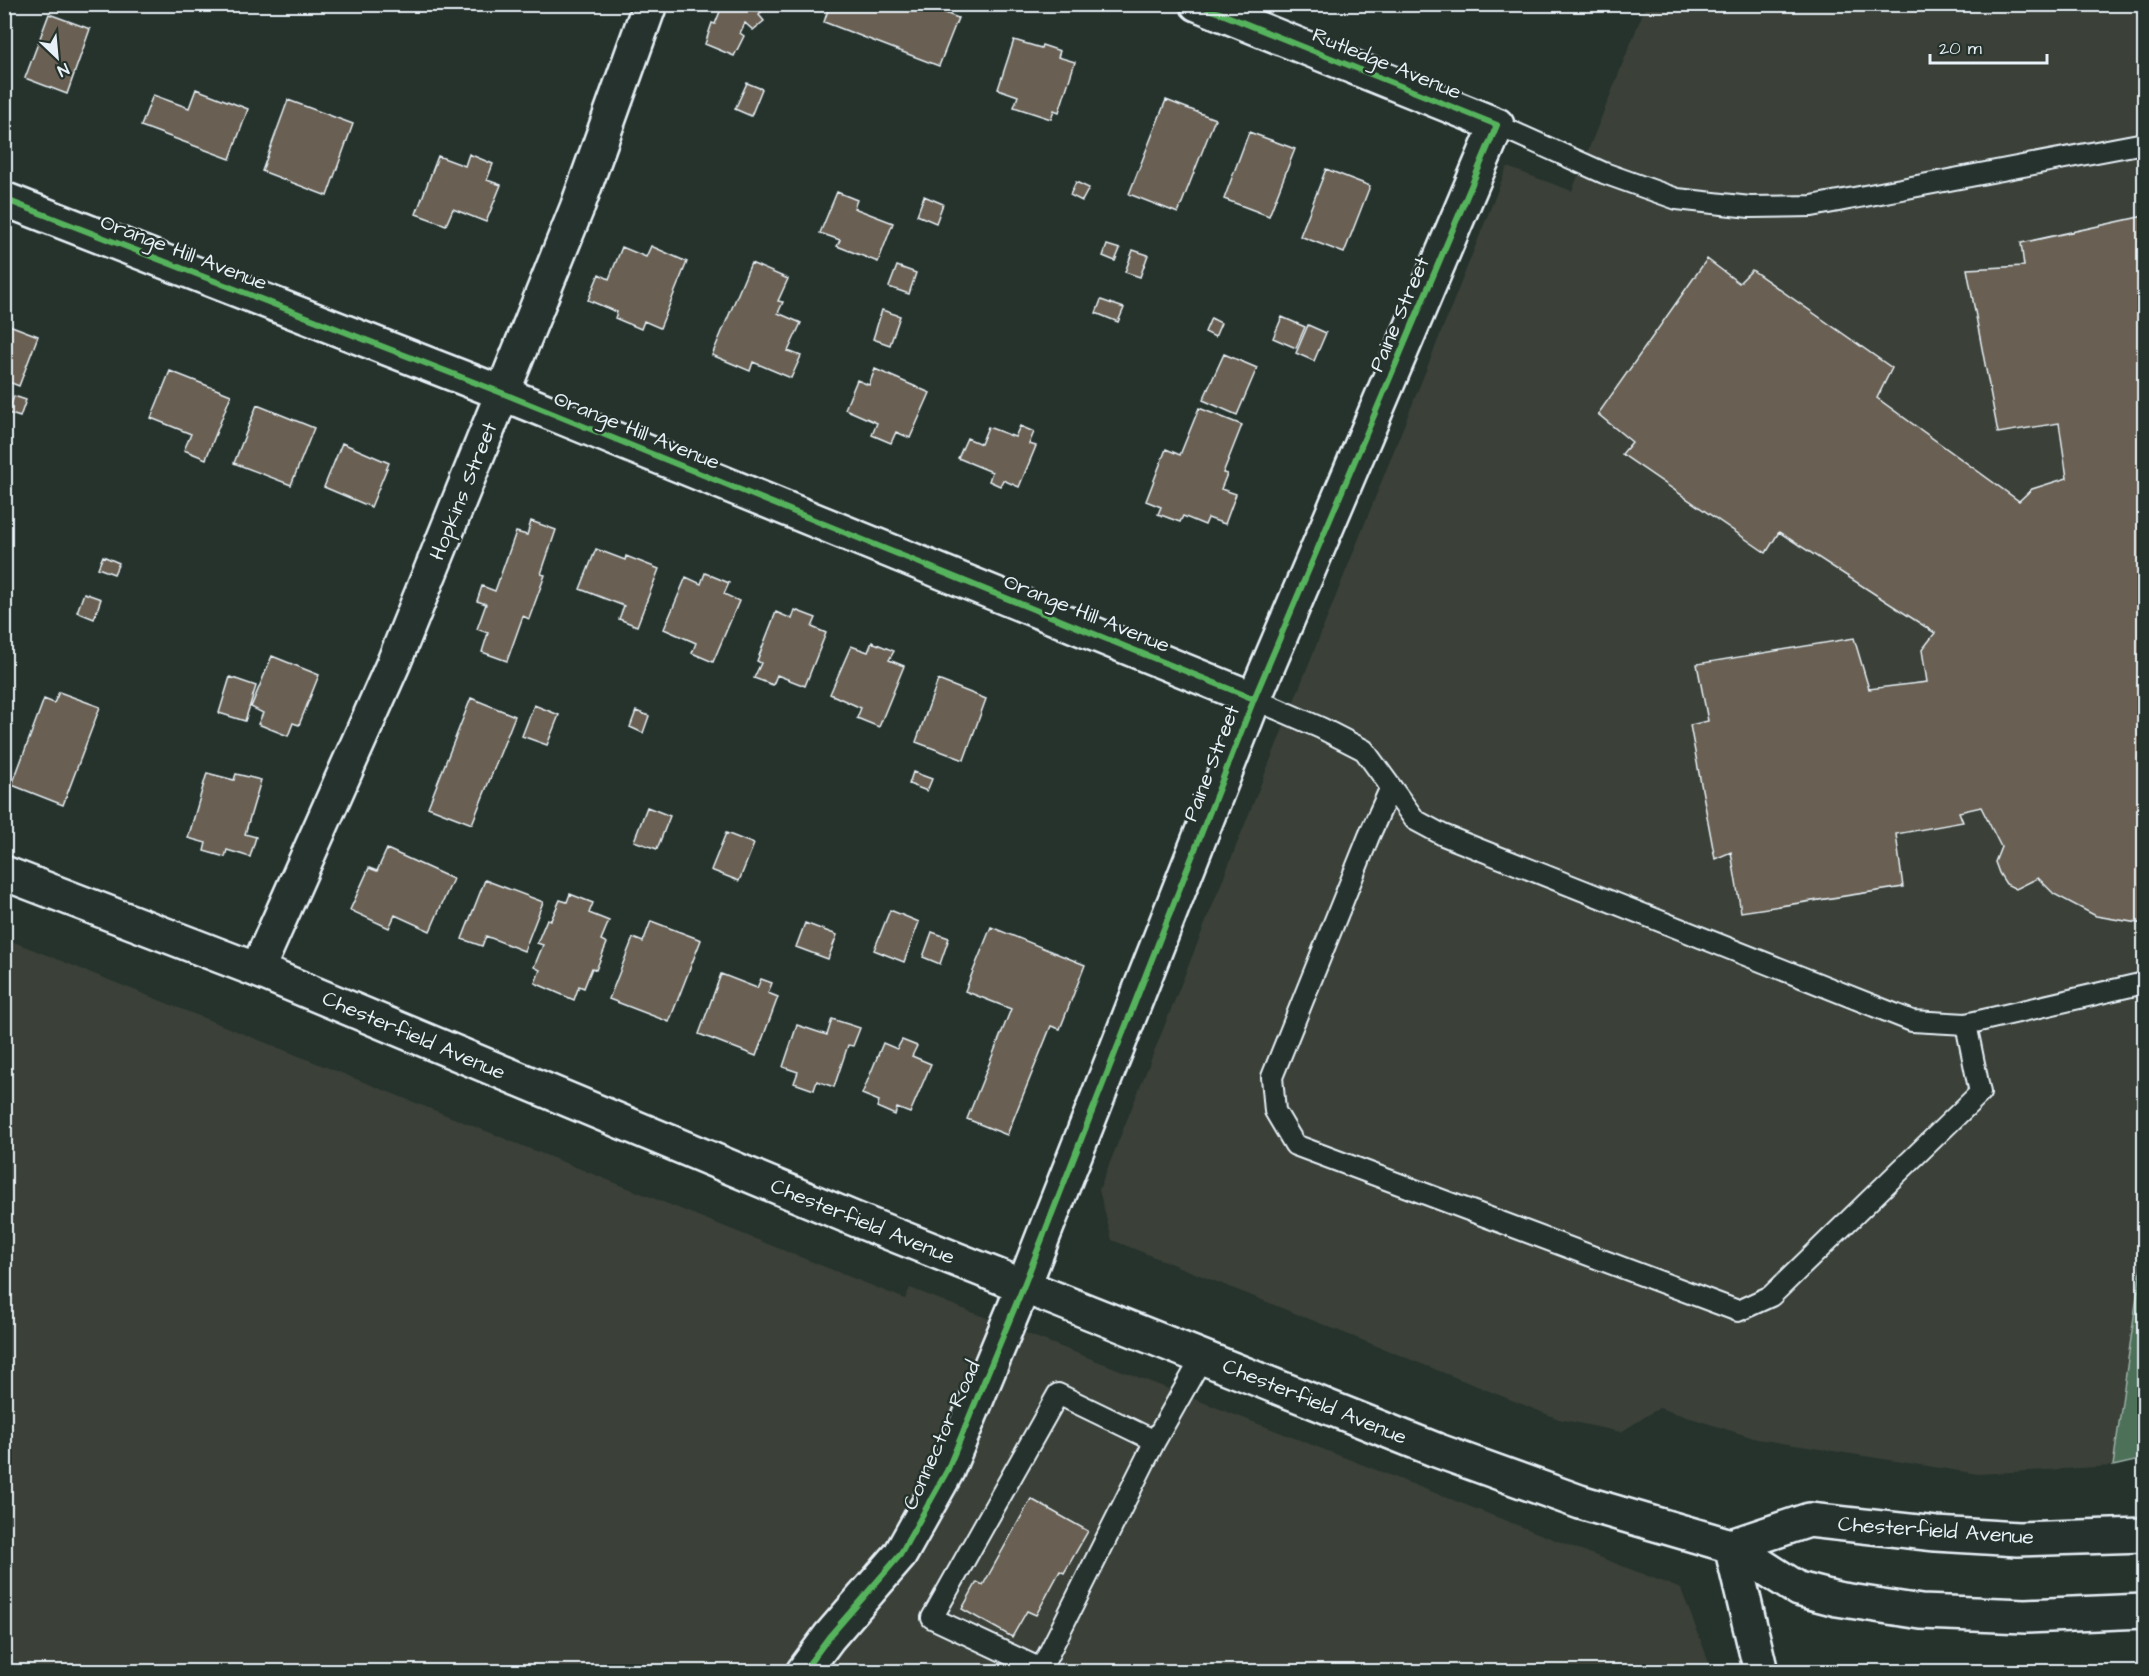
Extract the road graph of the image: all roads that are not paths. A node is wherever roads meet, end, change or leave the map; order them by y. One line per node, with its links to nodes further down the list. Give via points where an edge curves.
1 (650, 4): 6 (street, Hopkins Street, via 577,208)
2 (1197, 4): 3 (street, Rutledge Avenue)
3 (1497, 125): 4 (lane, via 1604,173 1677,199 1750,207 1812,206); 7 (street, Paine Street)
4 (2145, 143)
5 (4, 199): 6 (street, Orange Hill Avenue)
6 (502, 393): 7 (street, Orange Hill Avenue); 10 (street, Hopkins Street, via 394,662)
7 (1254, 699): 8 (lane, via 1364,750); 13 (street, Paine Street)
8 (1391, 787): 12 (lane, via 1415,820 1443,835 1912,1021); 12 (lane, via 1272,1077 1275,1111 1295,1144 1738,1311 1771,1296 1980,1093)
9 (4, 873): 10 (street, Chesterfield Avenue)
10 (257, 970): 13 (street, Chesterfield Avenue, via 857,1220)
11 (2145, 983): 12 (lane)
12 (1966, 1024)
13 (1023, 1285): 14 (street, Chesterfield Avenue); 19 (street, Connector Road, via 947,1470 923,1516 900,1555)
14 (1203, 1356): 15 (lane); 17 (street, Chesterfield Avenue, via 1436,1450 1580,1502)
15 (1155, 1441): 15 (lane, via 1058,1394 932,1618 1041,1669)
16 (2145, 1535): 17 (street, Chesterfield Avenue, via 2018,1539 1809,1520)
17 (1731, 1546): 18 (street, Chesterfield Avenue, via 1798,1589 1837,1599 1921,1612 2026,1617); 20 (street)
18 (2145, 1611)
19 (803, 1671)
20 (1761, 1671)

